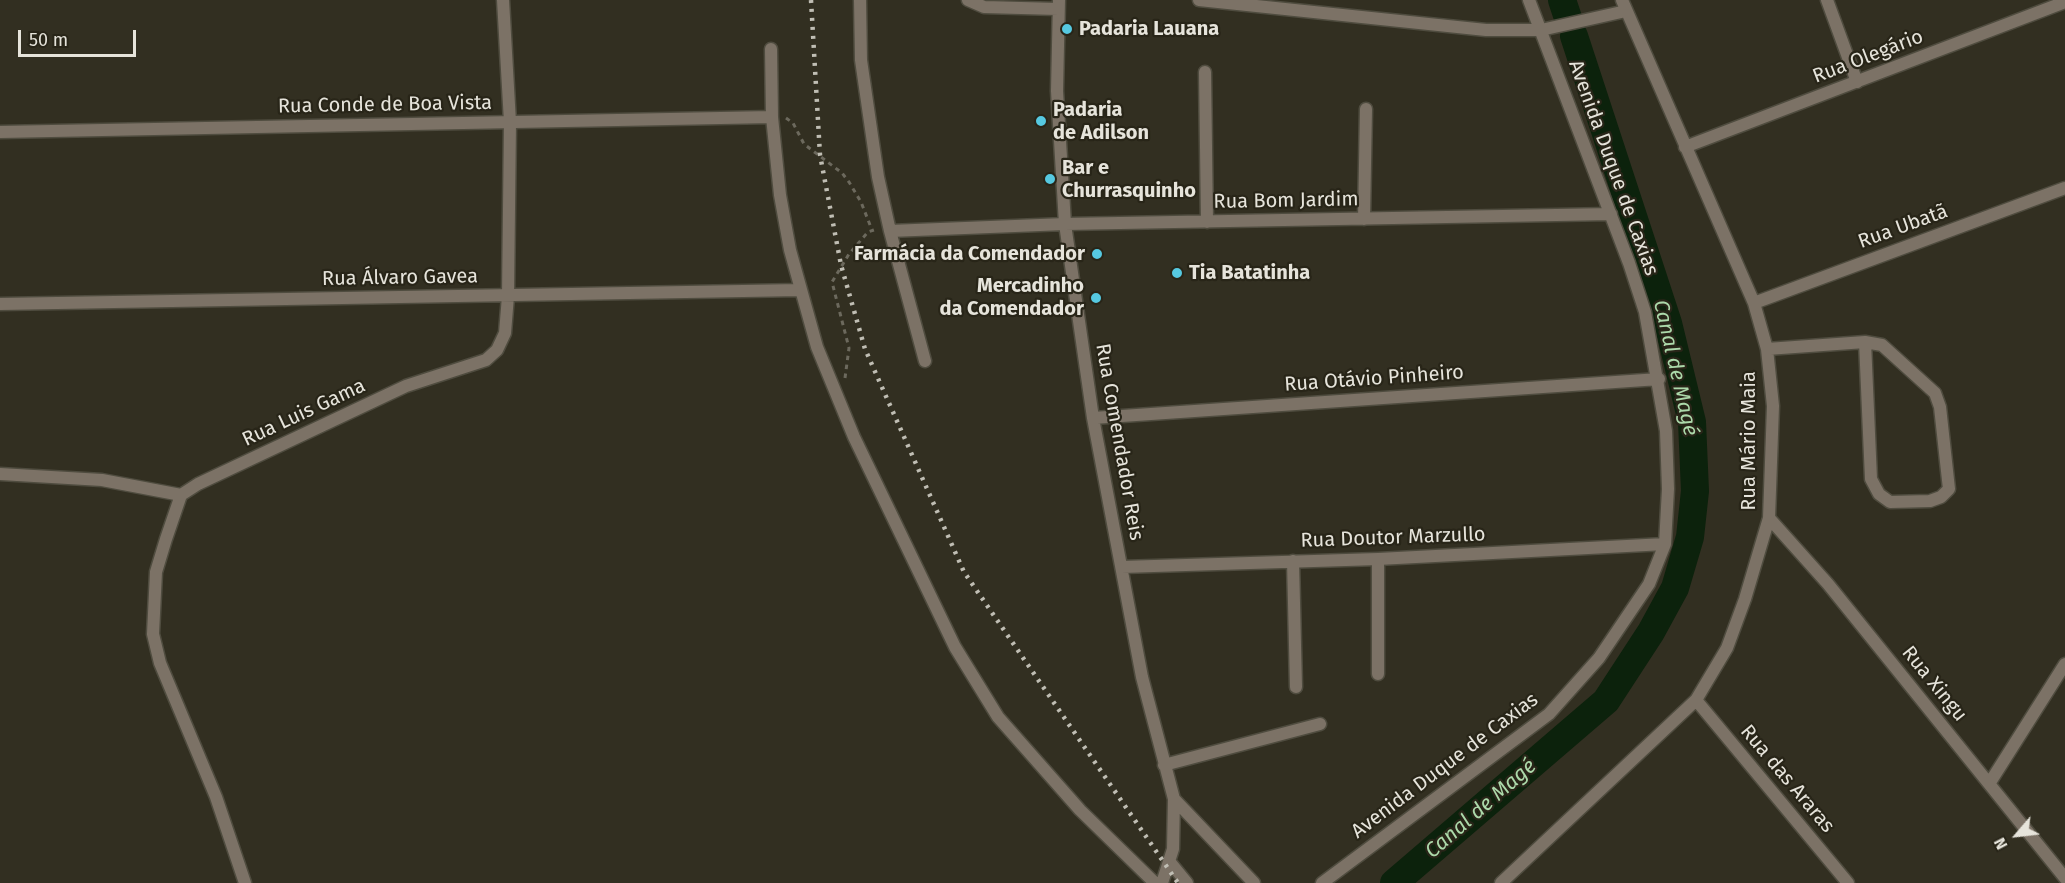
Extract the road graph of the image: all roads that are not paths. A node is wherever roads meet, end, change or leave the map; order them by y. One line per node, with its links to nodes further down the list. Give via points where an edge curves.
1 (503, 0): 16 (street, Rua Luis Gama)
2 (860, 0): 24 (street, via 868,124)
3 (968, 0): 8 (street, via 984,7)
4 (1199, 0): 10 (street, via 1438,26)
5 (1529, 0): 10 (street, Avenida Duque de Caxias)
6 (1827, 0): 13 (street)
7 (2065, 2): 13 (street, Rua Olegário)
8 (1058, 5): 23 (street, Rua Comendador Reis, via 1057,92)
9 (1624, 5): 10 (street); 18 (street, Rua Mário Maia)
10 (1540, 30): 20 (street, Avenida Duque de Caxias)
11 (771, 49): 15 (street)
12 (1206, 72): 22 (street)
13 (1857, 82): 18 (street, Rua Olegário)
14 (1366, 109): 21 (street)
15 (772, 117): 16 (street, Rua Conde de Boa Vista); 25 (street, via 780,195)
16 (510, 122): 17 (street, Rua Conde de Boa Vista); 26 (street, Rua Luis Gama)
17 (0, 132)
18 (1685, 147): 28 (street, Rua Mário Maia)
19 (2065, 188): 28 (street, Rua Ubatã)
20 (1611, 214): 21 (street, Rua Bom Jardim); 32 (street, Avenida Duque de Caxias, via 1645,312)
21 (1364, 219): 22 (street, Rua Bom Jardim)
22 (1207, 222): 23 (street, Rua Bom Jardim)
23 (1065, 224): 24 (street, Rua Bom Jardim); 33 (street, Rua Comendador Reis)
24 (890, 231): 31 (street)
25 (800, 290): 26 (street, Rua Álvaro Gavea); 54 (street, via 838,401 955,647 999,717 1080,810)
26 (508, 296): 27 (street, Rua Álvaro Gavea); 35 (street, Rua Luis Gama, via 505,333 497,350 486,360 406,386)
27 (0, 303)
28 (1754, 303): 30 (street, Rua Mário Maia)
29 (1865, 342): 29 (street, via 1882,345 1935,393 1941,407 1948,489 1941,497 1890,502 1879,494 1871,479); 30 (street)
30 (1767, 349): 36 (street, Rua Mário Maia, via 1773,406)
31 (925, 361)
32 (1659, 379): 33 (street, Rua Otávio Pinheiro); 37 (street, Avenida Duque de Caxias, via 1666,431)
33 (1093, 417): 40 (street, Rua Comendador Reis)
34 (0, 474): 35 (street, via 102,480)
35 (181, 495): 53 (street, via 156,572 153,634 160,663 216,797)
36 (1769, 518): 44 (street, Rua Mário Maia, via 1727,648); 47 (street, Rua Xingu, via 1828,584)
37 (1665, 544): 38 (street, Rua Doutor Marzullo); 57 (street, Avenida Duque de Caxias, via 1649,584 1599,658 1549,714)
38 (1378, 559): 39 (street, Rua Doutor Marzullo); 42 (street)
39 (1293, 561): 40 (street, Rua Doutor Marzullo); 43 (street)
40 (1122, 567): 46 (street, Rua Comendador Reis, via 1142,677)
41 (2065, 664): 47 (street)
42 (1378, 674)
43 (1296, 687)
44 (1696, 700): 52 (street, Rua Mário Maia); 58 (street, Rua das Araras)
45 (1320, 724): 46 (street)
46 (1164, 765): 48 (street, Rua Comendador Reis)
47 (1989, 784): 50 (street, Rua Xingu)
48 (1174, 800): 49 (street, Rua Comendador Reis, via 1175,828); 56 (street)
49 (1169, 861): 51 (street, Rua Comendador Reis); 55 (street)
50 (2065, 878)
51 (1166, 880)
52 (1504, 882)
53 (245, 883)
54 (1155, 883)
55 (1187, 883)
56 (1254, 883)
57 (1322, 883)
58 (1848, 883)

